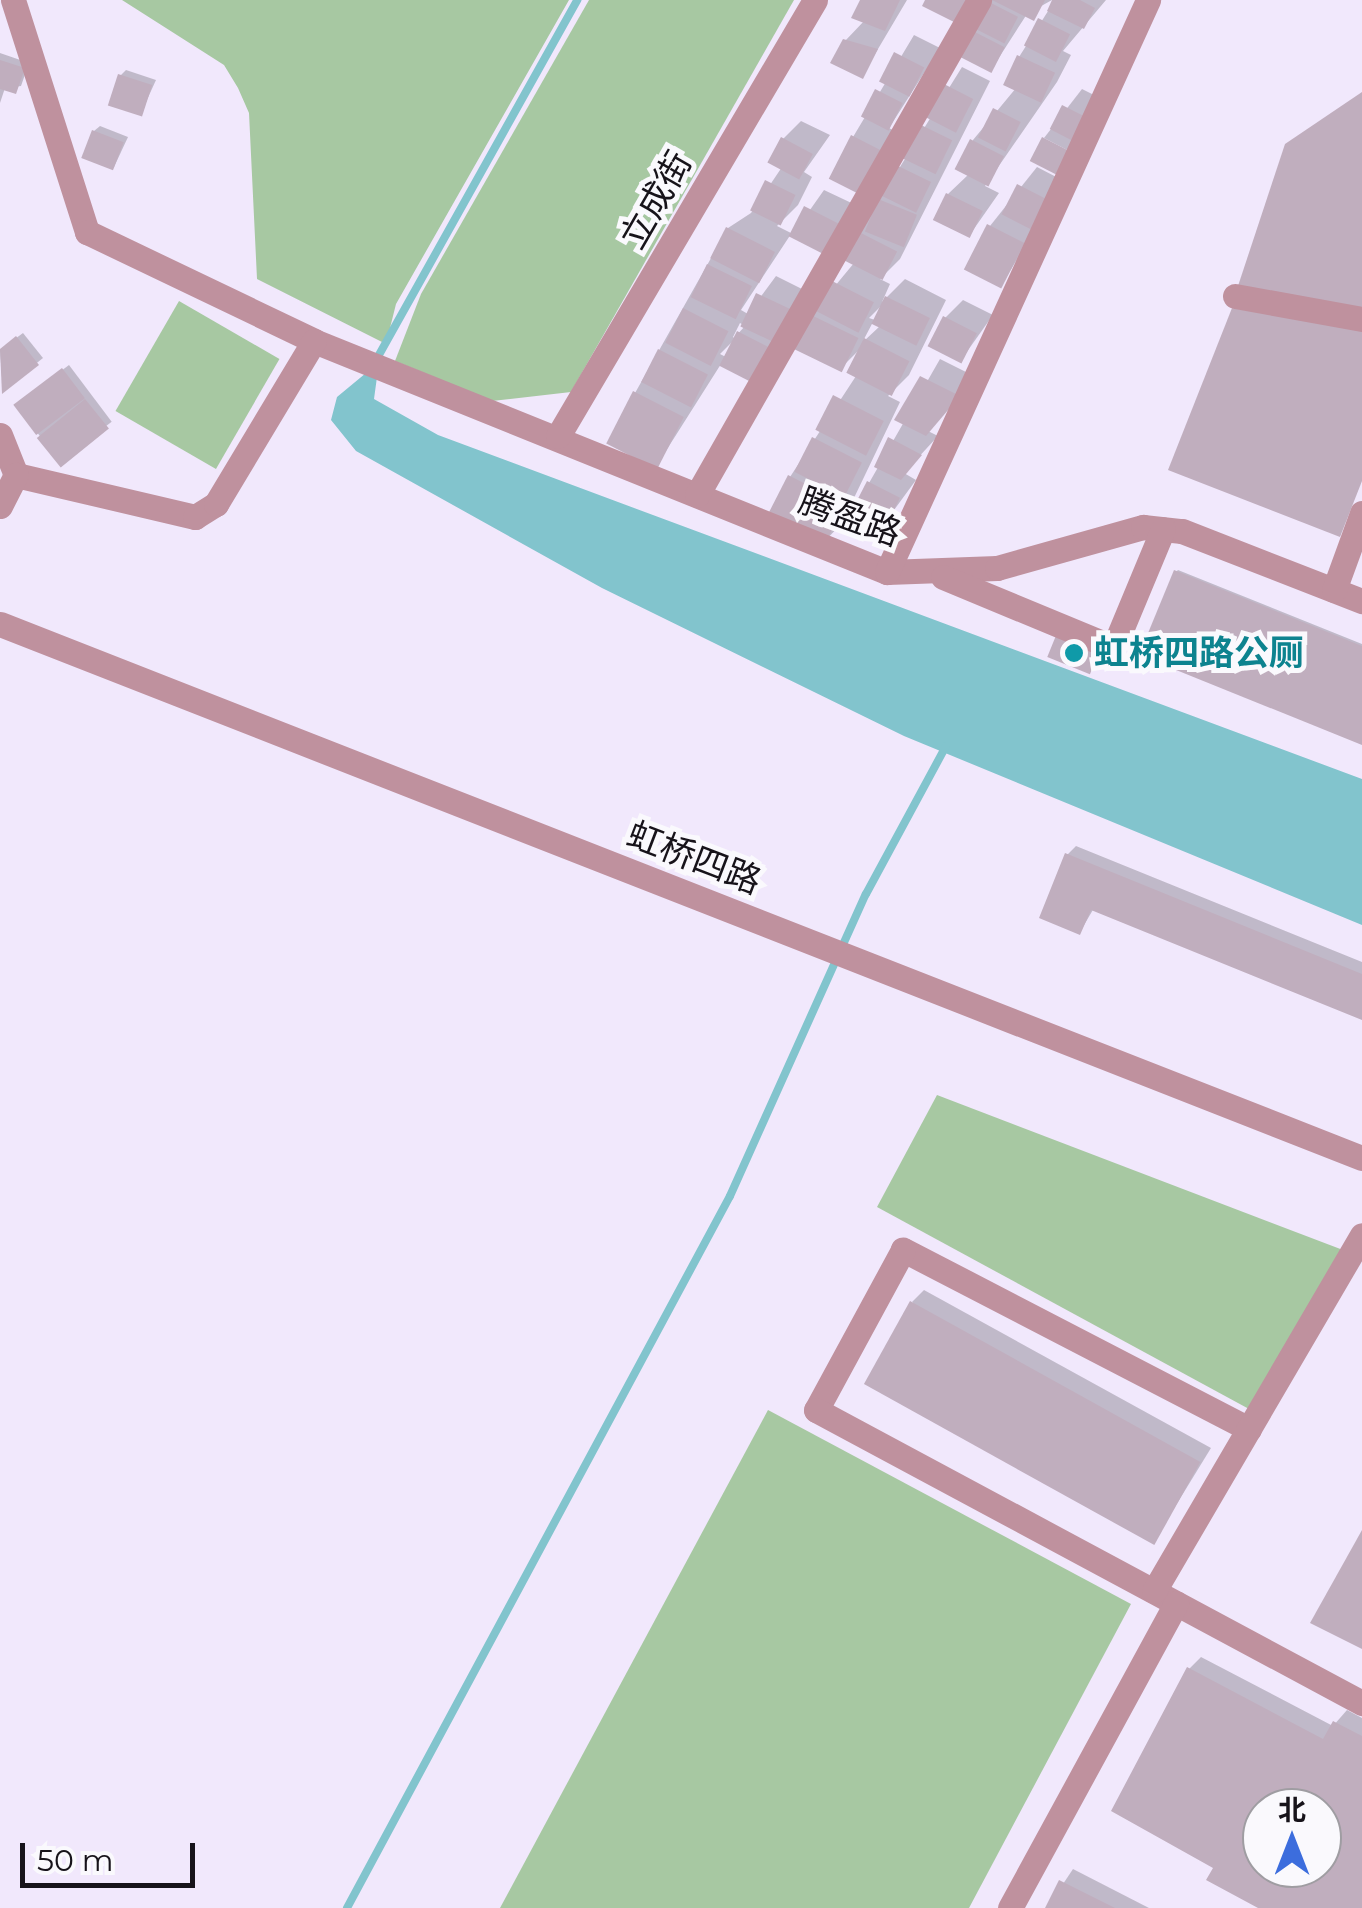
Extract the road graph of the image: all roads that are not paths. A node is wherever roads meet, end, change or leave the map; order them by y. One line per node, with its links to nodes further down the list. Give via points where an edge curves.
1 (814, 0): 9 (street, 立成街)
2 (979, 0): 11 (street)
3 (1148, 0): 15 (street)
4 (9, 11): 7 (street, 腾盈路, via 87,232)
5 (1236, 296): 6 (street)
6 (1362, 319)
7 (314, 341): 9 (street, 腾盈路); 10 (street, via 216,504 195,516)
8 (0, 435): 10 (street)
9 (558, 436): 11 (street, 腾盈路)
10 (16, 475): 12 (street)
11 (697, 495): 15 (street, 腾盈路)
12 (0, 506)
13 (1362, 513): 17 (street)
14 (1162, 529): 16 (street, 腾盈路, via 1104,532); 16 (street, via 1111,644); 17 (street, 腾盈路)
15 (887, 572): 16 (street, 腾盈路)
16 (943, 577)
17 (1334, 590): 18 (street, 腾盈路)
18 (1362, 601)
19 (0, 624): 20 (street, 虹桥四路)
20 (1362, 1158)
21 (1362, 1235): 22 (street)
22 (1249, 1429): 23 (street); 23 (street, via 903,1250 816,1410)
23 (1165, 1597): 24 (street); 25 (street)
24 (1362, 1703)
25 (1010, 1908)

